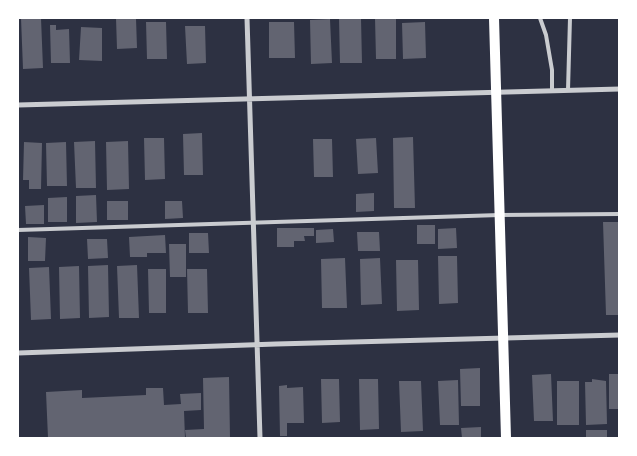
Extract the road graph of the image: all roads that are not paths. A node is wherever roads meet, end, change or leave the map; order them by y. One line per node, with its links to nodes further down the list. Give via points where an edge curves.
1 (247, 18): 9 (street)
2 (494, 18): 8 (main road)
3 (540, 18): 7 (lane, via 552,70)
4 (570, 18): 6 (lane)
5 (620, 89): 6 (street)
6 (568, 90): 7 (street)
7 (552, 91): 8 (street)
8 (496, 92): 9 (street); 12 (main road)
9 (249, 99): 10 (street); 13 (street)
10 (18, 105)
11 (620, 214): 12 (lane)
12 (500, 215): 13 (lane); 16 (main road)
13 (253, 222): 14 (lane); 17 (street)
14 (18, 230)
15 (620, 335): 16 (street)
16 (503, 338): 17 (street); 20 (main road)
17 (257, 344): 18 (street); 19 (street)
18 (18, 353)
19 (260, 438)
20 (506, 438)

